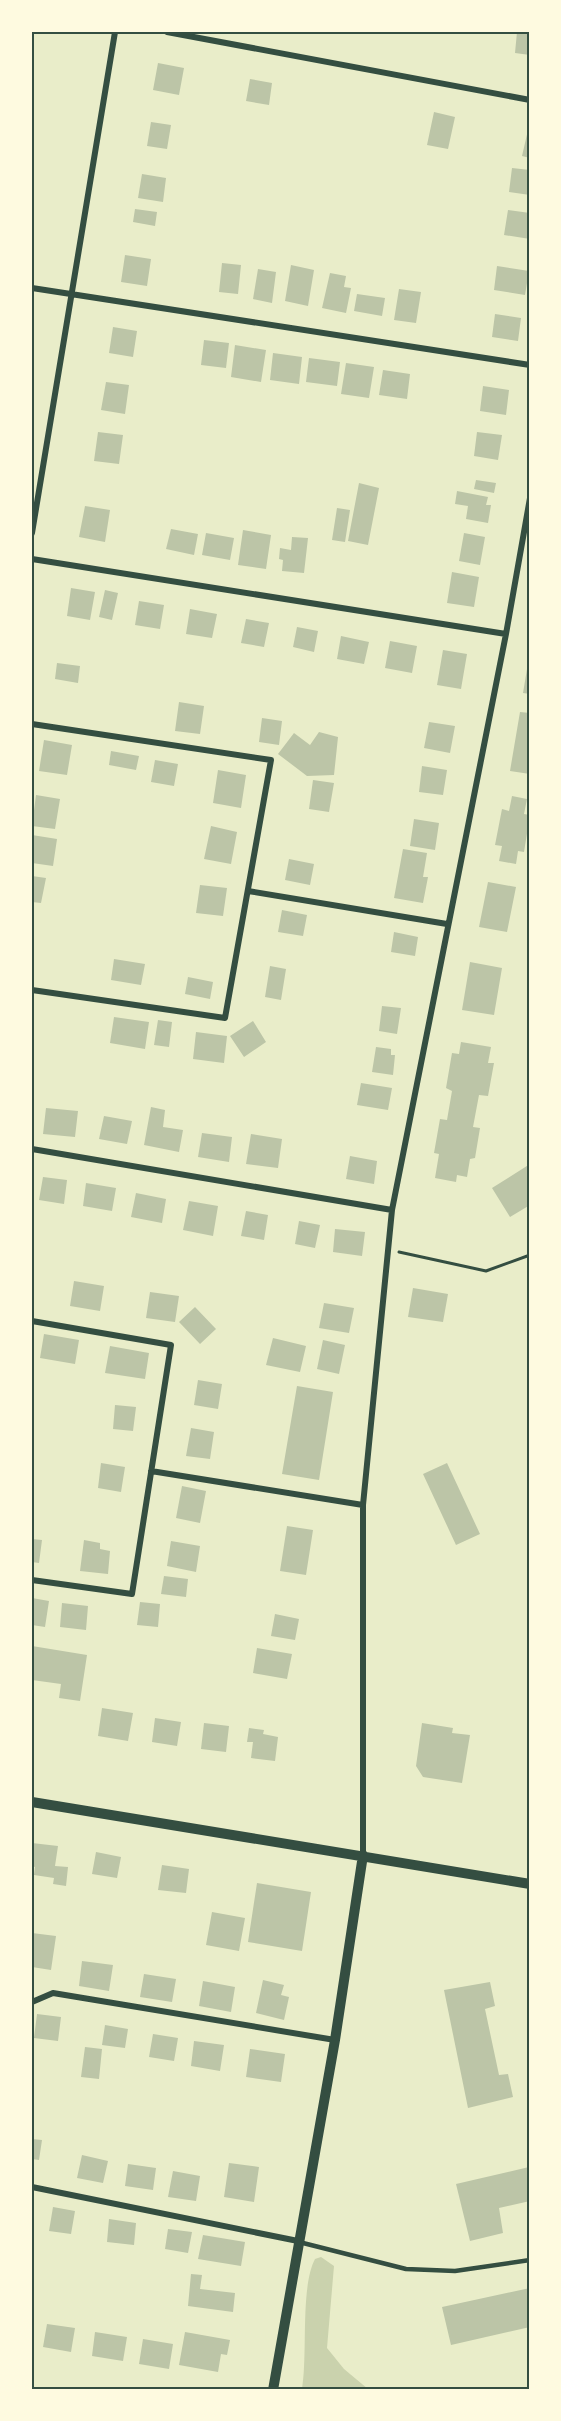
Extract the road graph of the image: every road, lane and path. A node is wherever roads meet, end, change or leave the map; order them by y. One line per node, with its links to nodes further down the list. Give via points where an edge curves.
1 (115, 32): 5 (street)
2 (167, 32): 3 (street)
3 (530, 100)
4 (32, 288): 5 (street)
5 (72, 295): 6 (street); 8 (street)
6 (530, 365)
7 (530, 498): 10 (street)
8 (32, 533)
9 (32, 559): 10 (street)
10 (507, 634): 13 (street)
11 (32, 724): 12 (street, via 271,760)
12 (248, 891): 13 (street); 14 (street, via 225,1018)
13 (447, 924): 16 (street)
14 (32, 990)
15 (32, 1149): 16 (street)
16 (392, 1210): 17 (street)
17 (388, 1250): 18 (path, via 486,1271); 21 (street)
18 (530, 1255)
19 (32, 1321): 20 (street, via 171,1345)
20 (151, 1471): 21 (street); 22 (street, via 132,1594)
21 (363, 1505): 24 (street)
22 (32, 1580)
23 (32, 1802): 24 (street)
24 (363, 1855): 25 (street); 27 (street)
25 (530, 1884)
26 (32, 2002): 27 (street, via 53,1994)
27 (335, 2040): 29 (street)
28 (32, 2187): 29 (street)
29 (298, 2241): 30 (lane, via 406,2269 455,2271); 31 (street)
30 (530, 2260)
31 (273, 2390)

